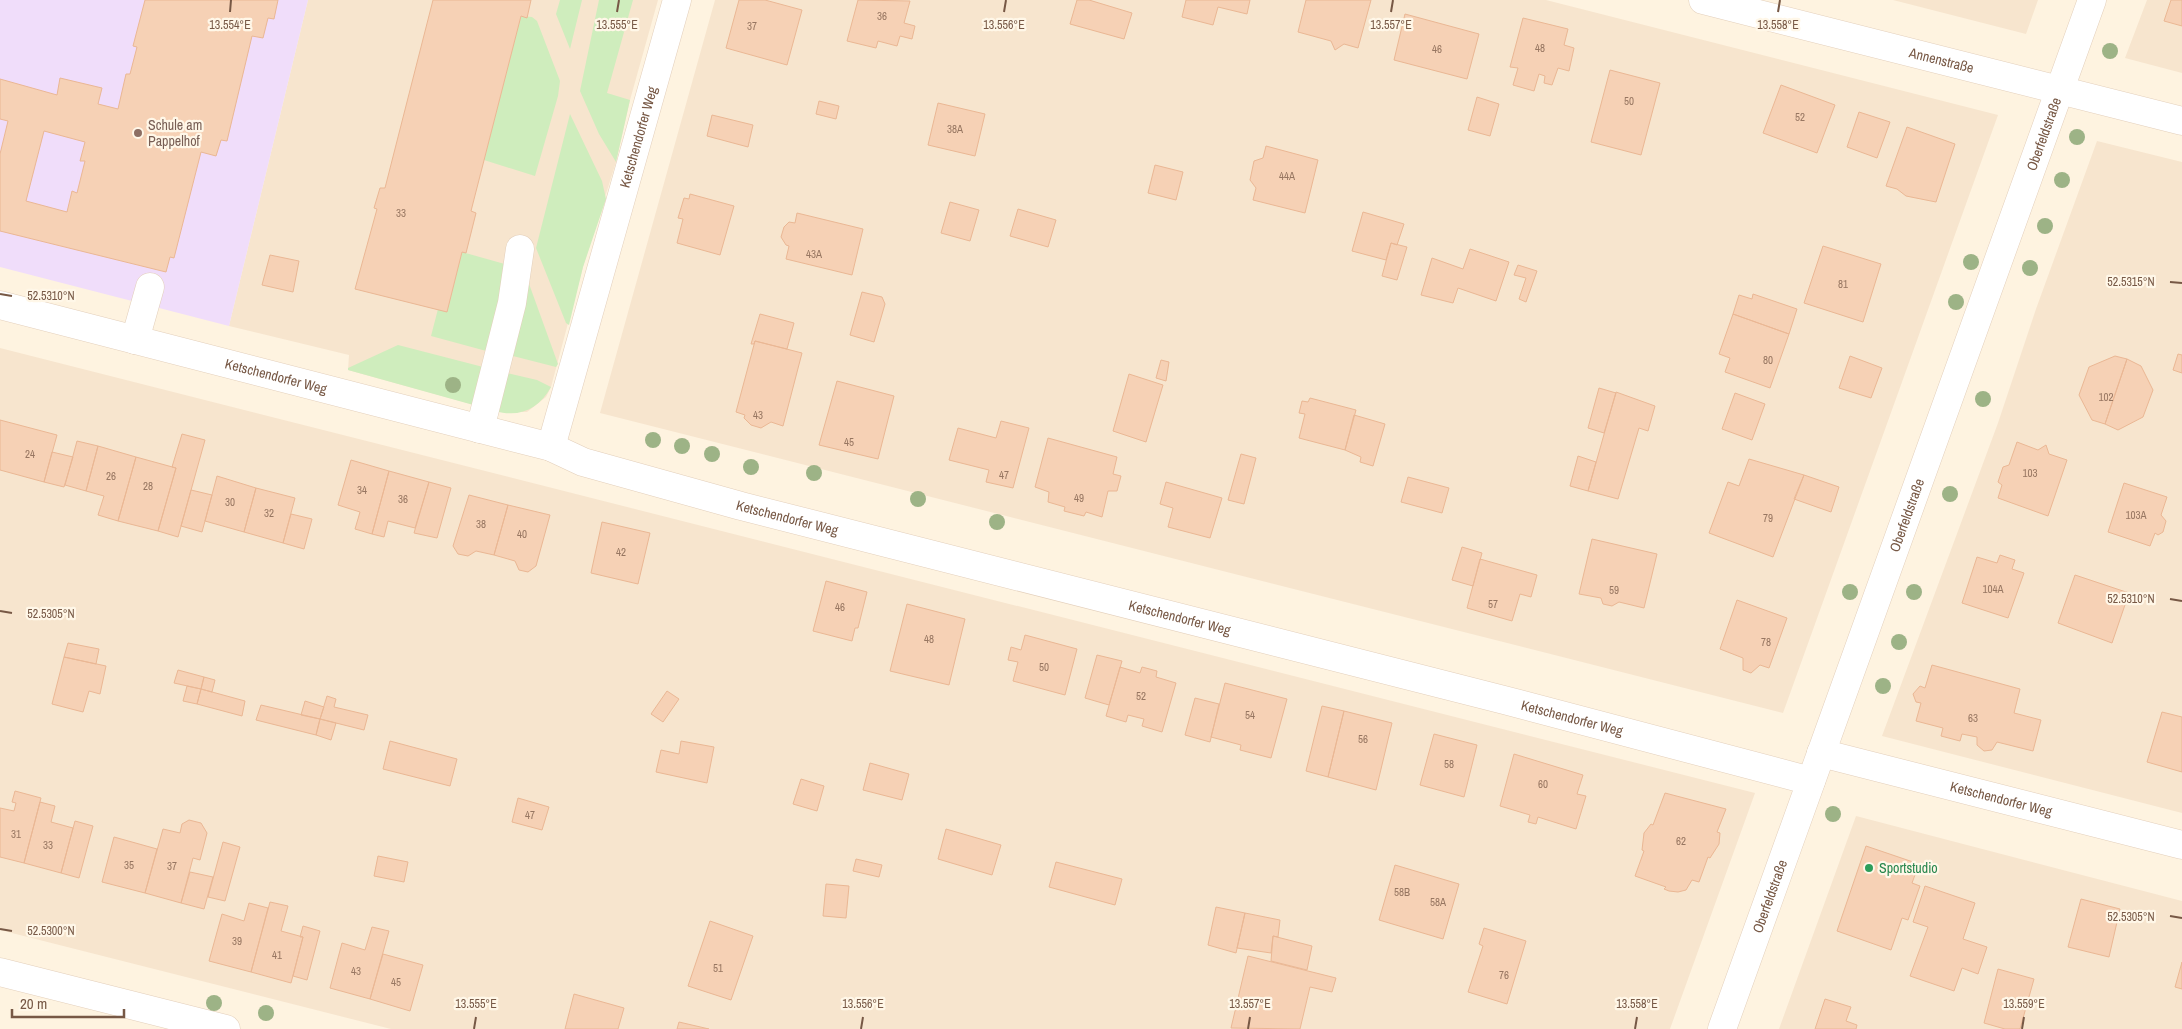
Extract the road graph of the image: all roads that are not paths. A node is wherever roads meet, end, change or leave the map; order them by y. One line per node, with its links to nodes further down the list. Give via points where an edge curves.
1 (677, 0): 11 (street, Ketschendorfer Weg)
2 (1702, 0): 4 (street, Annenstraße)
3 (2092, 0): 4 (street, Oberfeldstraße)
4 (2059, 90): 5 (street, Annenstraße); 12 (street, Oberfeldstraße)
5 (2182, 121)
6 (520, 249): 10 (street, via 512,303)
7 (150, 287): 9 (street)
8 (0, 305): 9 (street, Ketschendorfer Weg)
9 (135, 340): 10 (street, Ketschendorfer Weg)
10 (480, 430): 11 (street, Ketschendorfer Weg)
11 (551, 447): 13 (street, Ketschendorfer Weg, via 583,462 741,506)
12 (1821, 753): 13 (street, Oberfeldstraße); 14 (street, Ketschendorfer Weg)
13 (1811, 781): 18 (street, Oberfeldstraße)
14 (2182, 845)
15 (0, 972): 16 (street)
16 (152, 1020): 17 (street)
17 (226, 1029)
18 (1722, 1029)

